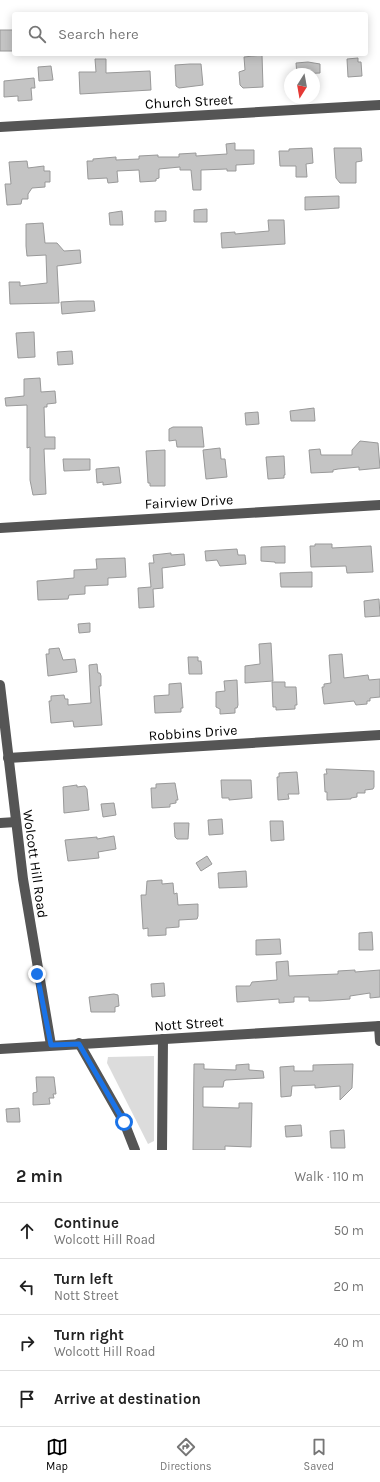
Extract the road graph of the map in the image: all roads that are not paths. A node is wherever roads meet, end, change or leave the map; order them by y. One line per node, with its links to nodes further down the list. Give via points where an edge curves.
1 (380, 104): 2 (street, Church Street)
2 (0, 127)
3 (380, 505): 4 (street, Fairview Drive)
4 (0, 528)
5 (0, 685): 7 (street, Wolcott Hill Road)
6 (380, 735): 7 (street, Robbins Drive)
7 (8, 758): 8 (street, Wolcott Hill Road)
8 (16, 822): 9 (street); 14 (street, Wolcott Hill Road, via 31,935)
9 (0, 823)
10 (380, 1026): 11 (street, Nott Street); 12 (street)
11 (163, 1039): 13 (street, Nott Street); 17 (street)
12 (380, 1041)
13 (79, 1044): 14 (street, Nott Street); 16 (street, via 124,1122)
14 (51, 1045): 15 (street, Nott Street)
15 (0, 1049)
16 (135, 1150)
17 (162, 1150)

